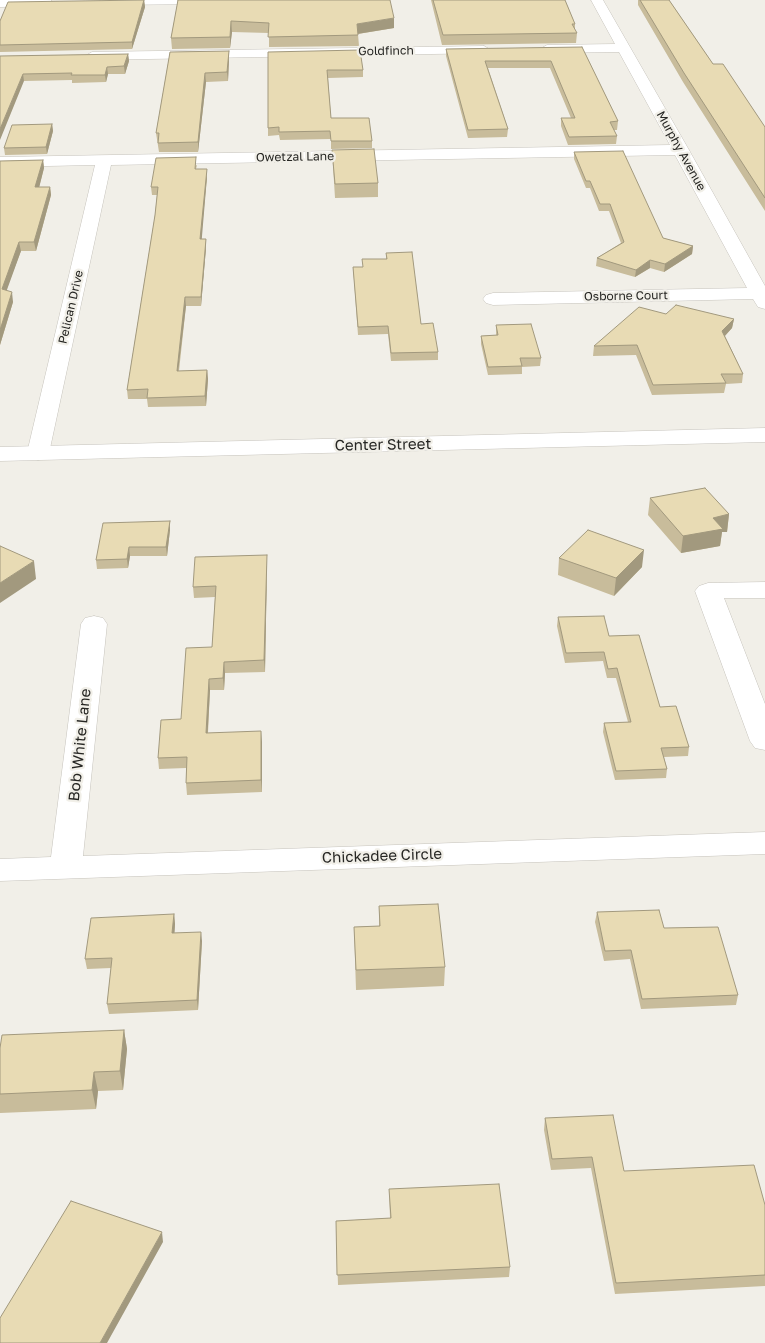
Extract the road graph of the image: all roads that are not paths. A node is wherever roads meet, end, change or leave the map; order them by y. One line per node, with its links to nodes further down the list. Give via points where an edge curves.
1 (211, 0): 4 (street)
2 (597, 0): 6 (street, Murphy Avenue)
3 (58, 2): 5 (street)
4 (96, 2)
5 (0, 3)
6 (623, 48): 7 (street); 10 (street, Murphy Avenue)
7 (534, 49)
8 (494, 50): 9 (street, Goldfinch)
9 (79, 56)
10 (681, 150): 11 (street, Owetzal Lane); 13 (street, Murphy Avenue)
11 (104, 160): 12 (street, Owetzal Lane); 16 (street, Pelican Drive)
12 (0, 162)
13 (762, 298): 14 (street, Osborne Court)
14 (493, 299)
15 (765, 435): 16 (street, Center Street)
16 (38, 453): 17 (street, Center Street)
17 (0, 454)
18 (765, 590): 20 (street, via 708,591)
19 (94, 624): 22 (street, Bob White Lane)
20 (765, 741)
21 (765, 843): 22 (street, Chickadee Circle)
22 (66, 867): 23 (street, Chickadee Circle)
23 (0, 870)

